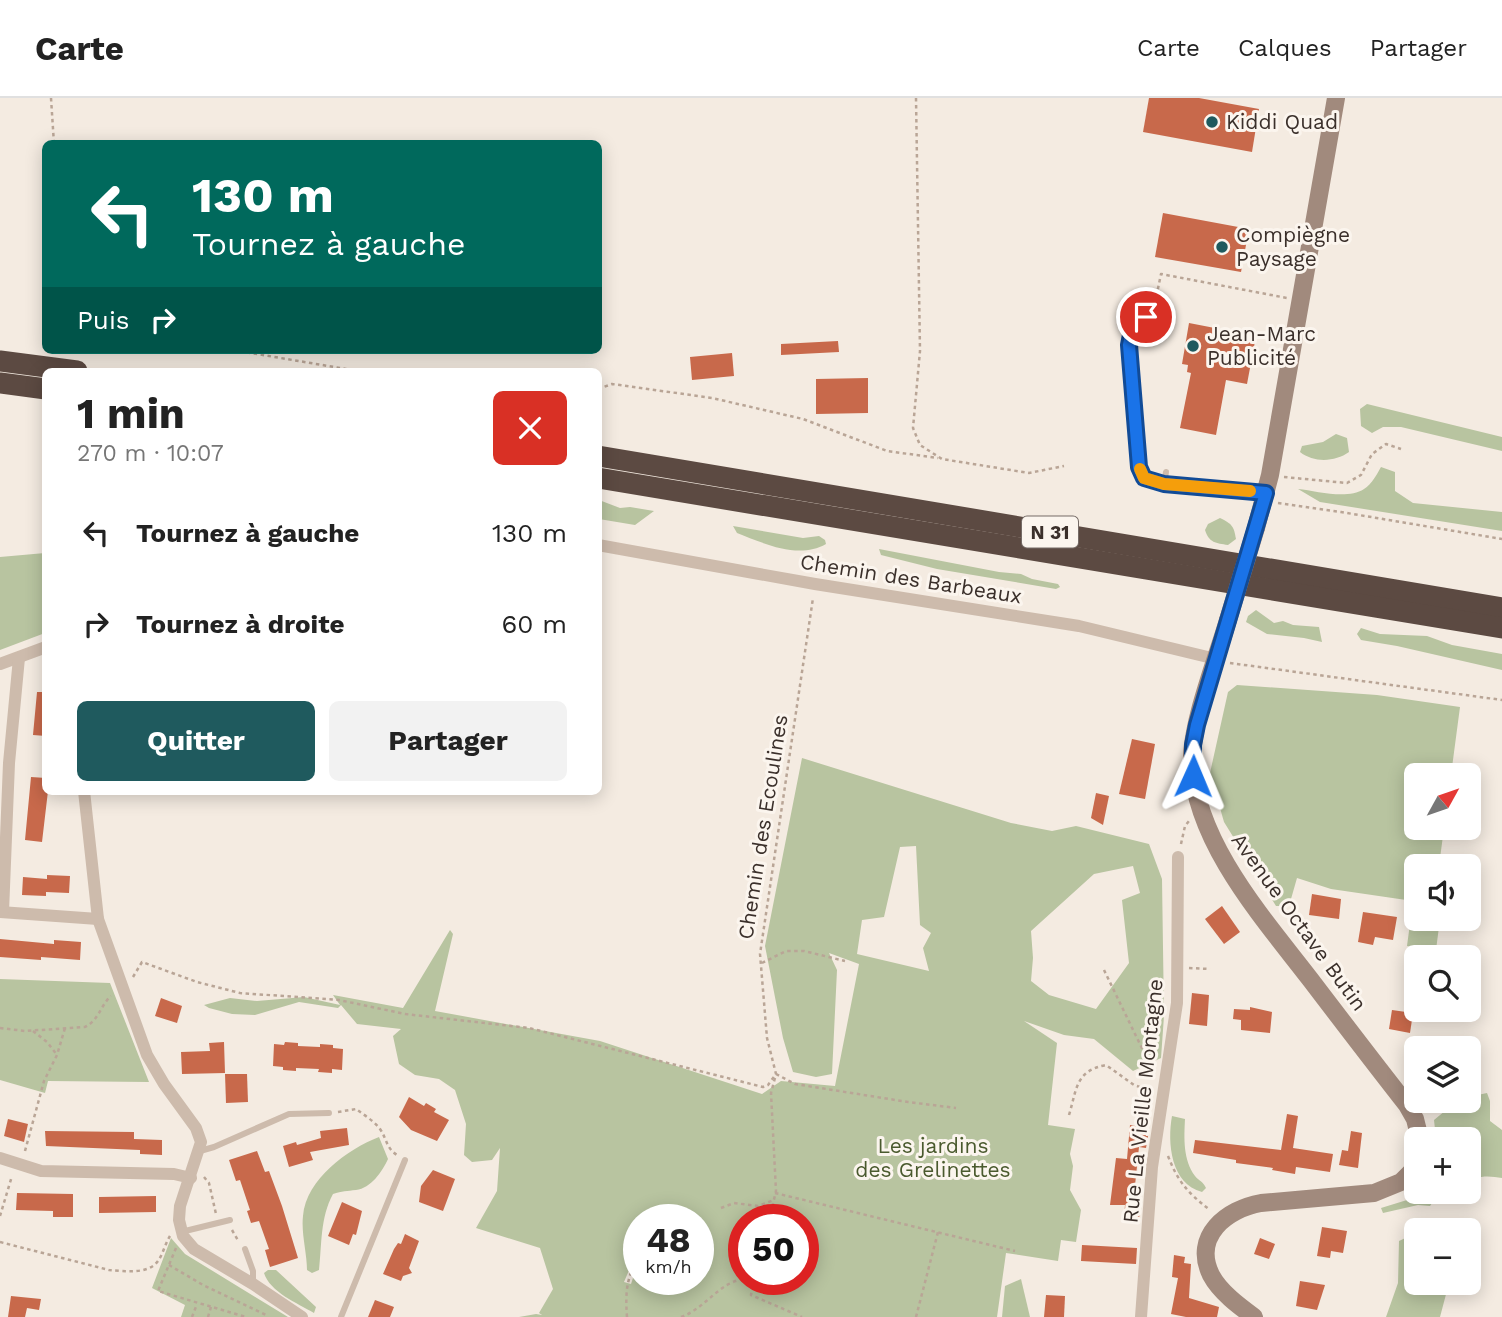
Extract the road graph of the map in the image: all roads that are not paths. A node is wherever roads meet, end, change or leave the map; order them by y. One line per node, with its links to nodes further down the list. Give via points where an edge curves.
1 (1336, 98): 11 (main road, Avenue Octave Butin)
2 (1166, 311): 10 (lane, via 1132,330 1129,345 1139,467 1144,478)
3 (0, 360): 4 (highway)
4 (56, 368)
5 (0, 383): 6 (highway)
6 (42, 388)
7 (602, 457): 13 (highway, N 31)
8 (1166, 472): 10 (lane)
9 (602, 479): 14 (highway, N 31)
10 (1164, 484): 11 (lane)
11 (1267, 490): 17 (main road, Avenue Octave Butin, bridge)
12 (602, 546): 17 (street, Chemin des Barbeaux, via 1079,626)
13 (1502, 608)
14 (1502, 628)
15 (42, 649): 16 (street)
16 (19, 658): 18 (street); 19 (street)
17 (1216, 659): 25 (main road, Avenue Octave Butin, via 1193,745 1193,776 1209,833 1227,866 1407,1105)
18 (0, 664)
19 (5, 763): 22 (street)
20 (84, 795): 23 (street)
21 (1178, 857): 37 (street, Rue La Vieille Montagne, via 1177,1003 1153,1167)
22 (1, 912): 23 (street)
23 (98, 919): 26 (street, via 148,1055 196,1128)
24 (329, 1113): 26 (lane, via 289,1114)
25 (1418, 1127)
26 (200, 1151): 29 (street)
27 (0, 1158): 29 (street, via 20,1159 41,1171)
28 (405, 1160): 36 (lane)
29 (192, 1173): 32 (street, via 180,1206)
30 (1404, 1178): 38 (main road, via 1374,1193 1261,1203 1221,1219 1207,1248 1212,1276)
31 (229, 1220): 32 (lane)
32 (182, 1234): 34 (street, via 194,1249)
33 (245, 1250): 34 (lane)
34 (253, 1284): 35 (street)
35 (302, 1317)
36 (341, 1317)
37 (1141, 1317)
38 (1254, 1317)

